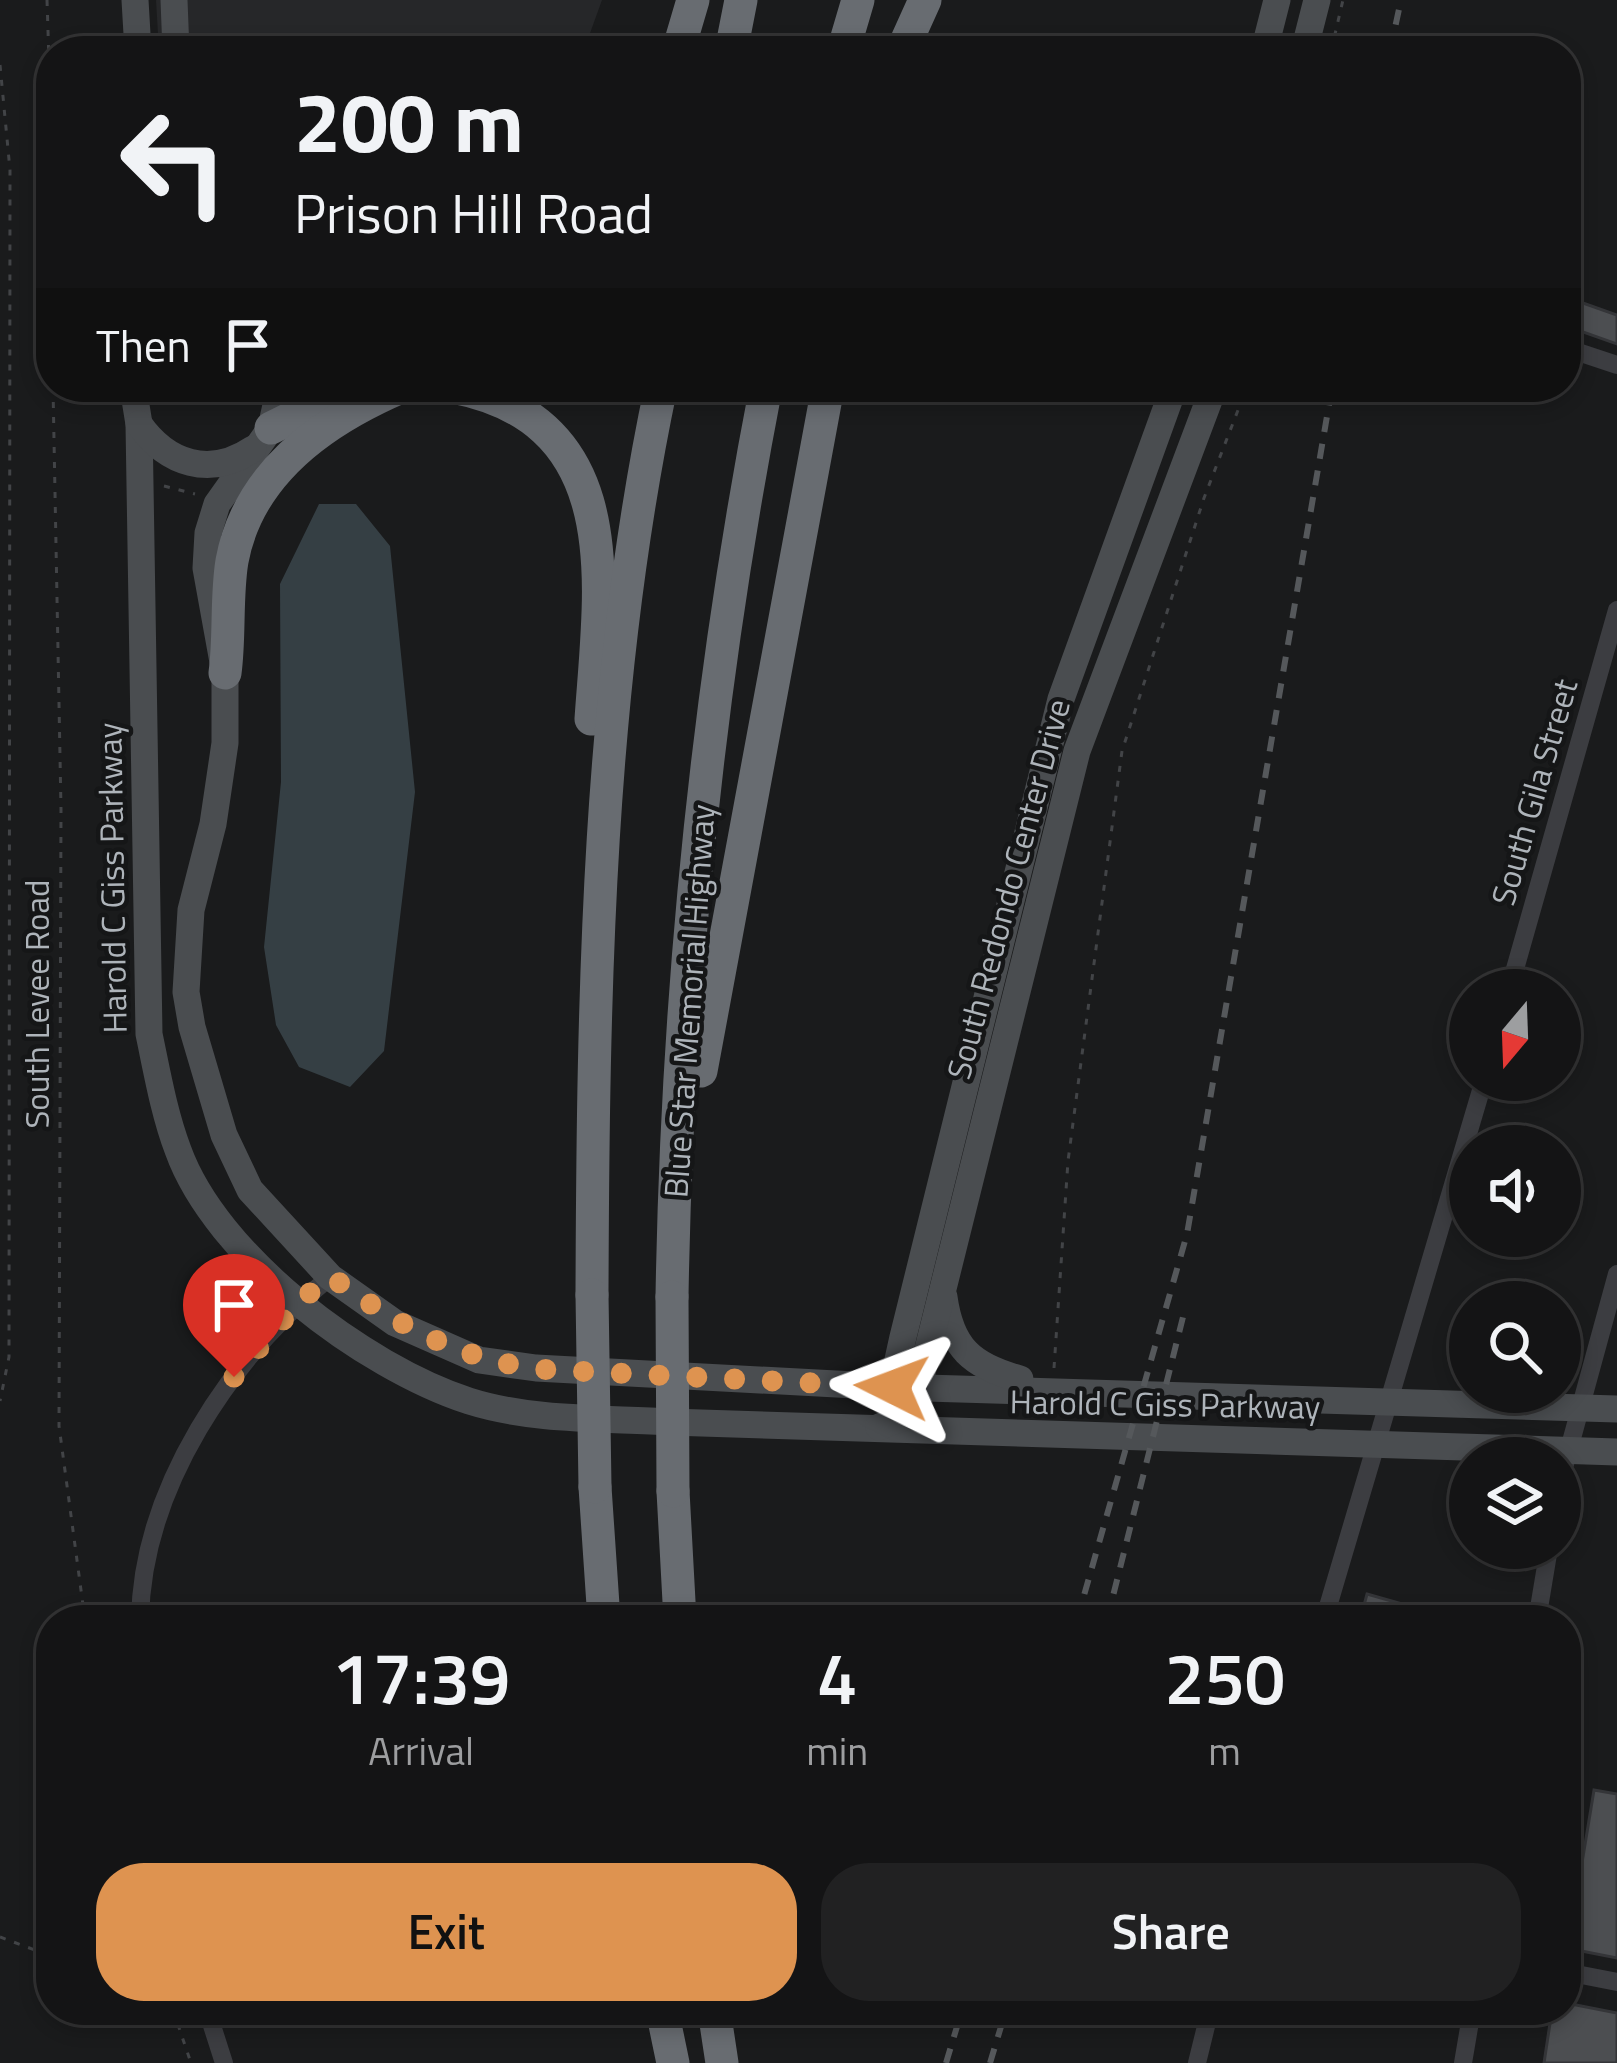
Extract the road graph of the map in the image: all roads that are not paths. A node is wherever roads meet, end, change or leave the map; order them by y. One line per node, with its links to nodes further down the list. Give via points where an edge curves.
1 (135, 0): 10 (main road)
2 (174, 0): 11 (main road)
3 (694, 0): 12 (highway)
4 (741, 0): 13 (highway)
5 (844, 0): 14 (highway)
6 (858, 0): 15 (highway)
7 (925, 0): 16 (highway)
8 (1276, 0): 17 (main road)
9 (1317, 0): 18 (main road)
10 (137, 36)
11 (175, 36)
12 (683, 36)
13 (733, 36)
14 (836, 36)
15 (847, 36)
16 (909, 36)
17 (1268, 36)
18 (1308, 36)
19 (1581, 353): 20 (street)
20 (1617, 365)
21 (135, 402): 31 (main road, Harold C Giss Parkway)
22 (275, 402): 32 (main road, Harold C Giss Parkway)
23 (329, 402): 32 (highway)
24 (371, 402): 34 (highway, via 292,454 244,516 231,564)
25 (497, 402): 37 (highway, via 538,427 568,459 596,520 601,559 574,1054)
26 (658, 402): 37 (highway, via 633,520 602,826)
27 (764, 402): 38 (highway, Blue Star Memorial Highway, via 710,724)
28 (825, 402): 38 (highway)
29 (1169, 402): 43 (main road, South Redondo Center Drive, via 1061,699)
30 (1208, 402): 41 (main road, South Redondo Center Drive, via 1077,751)
31 (139, 424): 32 (main road, via 170,457 192,465 237,460); 42 (main road, Harold C Giss Parkway, via 148,1034 178,1153 215,1217)
32 (264, 438): 34 (main road, Harold C Giss Parkway, via 217,504 208,532 206,568)
33 (1617, 610): 35 (street, South Gila Street)
34 (225, 673): 40 (main road, Harold C Giss Parkway, via 225,743 191,910 186,992 224,1135 250,1190)
35 (1515, 969)
36 (1478, 1101): 48 (street)
37 (592, 1195): 61 (highway, bridge)
38 (674, 1220): 62 (highway, Blue Star Memorial Highway, bridge)
39 (1617, 1274): 47 (street)
40 (330, 1276): 42 (street); 45 (main road, Harold C Giss Parkway, via 395,1323 478,1360)
41 (943, 1288): 44 (main road, via 953,1335 973,1362); 46 (main road, South Redondo Center Drive)
42 (298, 1303): 53 (main road, Harold C Giss Parkway, via 379,1364 471,1402); 60 (street, via 201,1425 154,1534)
43 (903, 1336): 45 (main road, via 880,1361); 46 (main road, South Redondo Center Drive)
44 (1059, 1381): 46 (main road, Harold C Giss Parkway); 48 (main road, Harold C Giss Parkway)
45 (832, 1384): 46 (main road, Harold C Giss Parkway)
46 (906, 1388): 52 (main road, South Redondo Center Drive)
47 (1581, 1396)
48 (1394, 1399): 49 (main road, Harold C Giss Parkway); 55 (street)
49 (1449, 1401)
50 (1581, 1406): 51 (main road, Harold C Giss Parkway)
51 (1617, 1409)
52 (903, 1418): 53 (main road); 54 (main road)
53 (864, 1431): 54 (main road, Harold C Giss Parkway)
54 (927, 1433): 55 (main road, Harold C Giss Parkway)
55 (1379, 1445): 56 (main road, Harold C Giss Parkway); 63 (street)
56 (1449, 1447)
57 (1581, 1450): 58 (main road, Harold C Giss Parkway)
58 (1617, 1452)
59 (1546, 1569): 64 (street)
60 (142, 1605)
61 (603, 1605)
62 (679, 1605)
63 (1329, 1605)
64 (1540, 1605)
65 (1581, 1975): 66 (street)
66 (1617, 1982)
67 (212, 2025): 72 (street)
68 (665, 2025): 73 (highway)
69 (716, 2025): 74 (highway)
70 (1207, 2025): 75 (street)
71 (1469, 2025): 76 (street)
72 (224, 2063)
73 (673, 2063)
74 (722, 2063)
75 (1198, 2063)
76 (1463, 2063)

